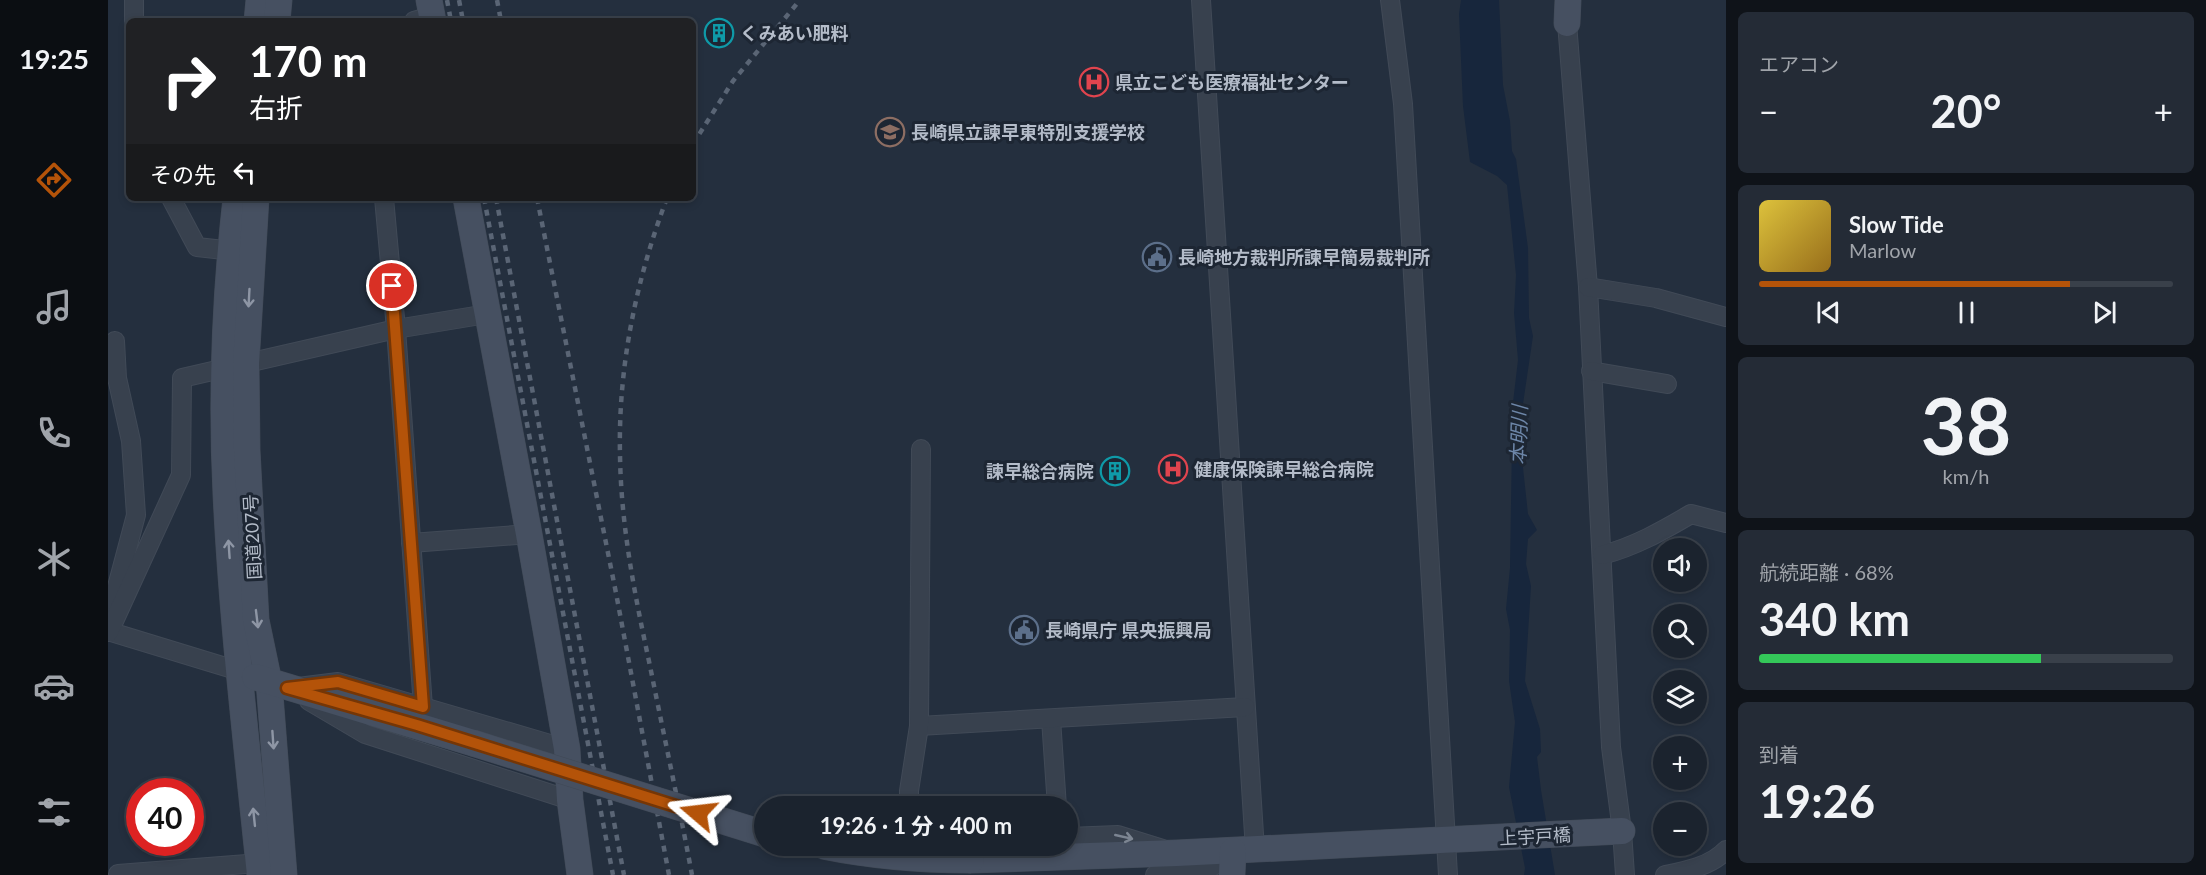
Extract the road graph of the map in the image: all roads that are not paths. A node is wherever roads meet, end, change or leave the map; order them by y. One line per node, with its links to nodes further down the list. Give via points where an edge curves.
1 (135, 0): 7 (street)
2 (259, 0): 8 (street)
3 (279, 0): 9 (street)
4 (1201, 0): 33 (street)
5 (1390, 0): 43 (street, via 1403,104)
6 (1567, 11): 16 (street)
7 (134, 18)
8 (257, 18)
9 (277, 18)
10 (173, 201): 15 (street, via 197,247)
11 (236, 201): 15 (street)
12 (255, 201): 15 (street, 国道207号)
13 (384, 201): 19 (street)
14 (467, 201): 17 (street)
15 (241, 252): 21 (street, 国道207号)
16 (1588, 287): 18 (street, via 1656,298); 22 (street)
17 (487, 314): 19 (street); 26 (street)
18 (1726, 316)
19 (396, 329): 21 (street); 27 (street)
20 (115, 341): 29 (street, via 117,378 131,441 136,515 114,598)
21 (235, 366): 29 (street, via 182,378 181,475); 30 (street, one-way to 21, via 225,492); 31 (street, 国道207号, one-way to 31, via 247,450 256,620)
22 (1591, 371): 23 (street); 28 (street)
23 (1667, 384)
24 (921, 449): 35 (street)
25 (1726, 524): 28 (street, via 1691,514 1655,536)
26 (529, 534): 27 (street); 36 (street)
27 (411, 543): 32 (street)
28 (1602, 555): 41 (street)
29 (111, 627): 30 (street)
30 (239, 670): 31 (street); 49 (street, one-way to 30)
31 (278, 685): 32 (street, via 338,682); 39 (street, via 365,734); 40 (street, bridge); 51 (street, 国道207号, one-way to 51)
32 (423, 707): 36 (street)
33 (1245, 707): 34 (street); 48 (street)
34 (1051, 719): 35 (street); 38 (street)
35 (919, 726): 37 (street)
36 (567, 749): 39 (street)
37 (909, 796)
38 (1056, 796)
39 (570, 800): 52 (street)
40 (754, 831)
41 (1611, 832): 43 (street, 上宇戸橋); 56 (street); 57 (street)
42 (1078, 837): 45 (street, one-way to 45, via 1118,835)
43 (1457, 839): 48 (street, 上宇戸橋); 55 (street)
44 (1726, 850): 58 (street, via 1718,860)
45 (1177, 854): 46 (street, 上宇戸橋, bridge, via 971,860); 48 (street, 上宇戸橋)
46 (890, 856)
47 (904, 856): 53 (street)
48 (1240, 859): 54 (street, via 1205,872)
49 (259, 869): 50 (street)
50 (118, 874)
51 (284, 875)
52 (580, 875)
53 (896, 875)
54 (1155, 875)
55 (1448, 875)
56 (1625, 875)
57 (1631, 875)
58 (1665, 875)

